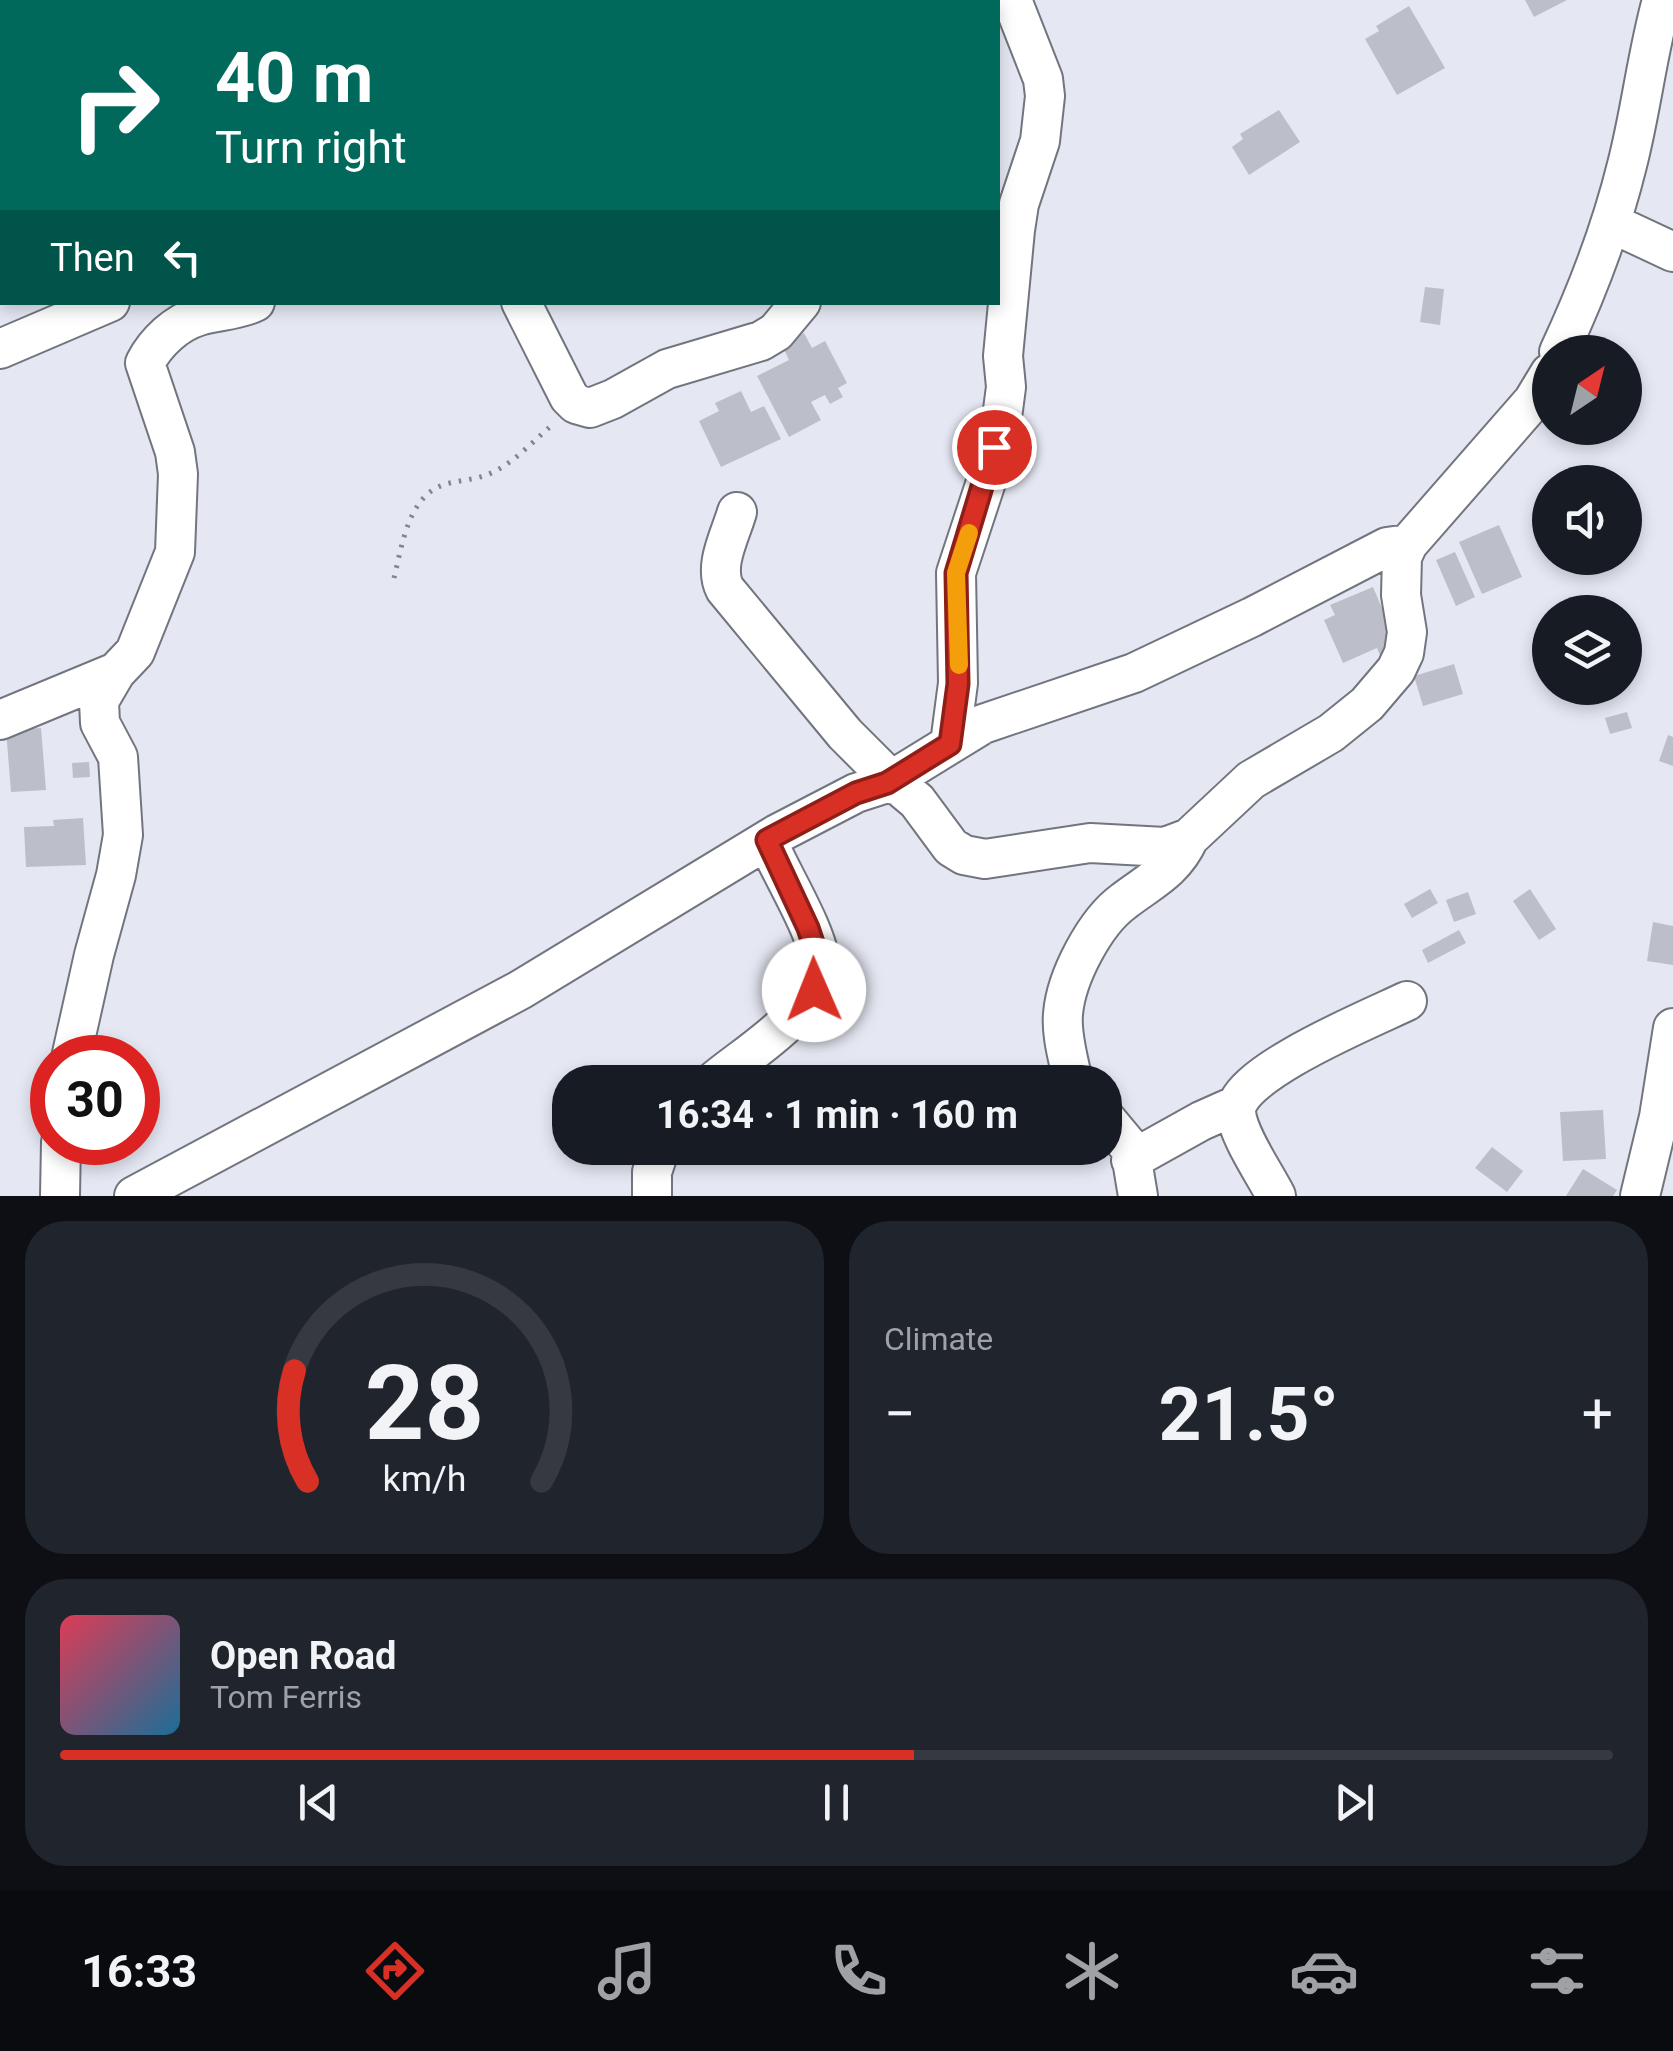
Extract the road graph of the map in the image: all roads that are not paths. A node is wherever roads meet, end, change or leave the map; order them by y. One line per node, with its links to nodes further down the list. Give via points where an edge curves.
1 (1012, 0): 3 (street, via 1045,96 1040,141)
2 (1662, 0): 4 (street)
3 (1008, 207): 17 (street, via 1006,387 985,485 956,573 958,684)
4 (1610, 223): 5 (street); 10 (street)
5 (1673, 252)
6 (103, 305): 11 (street)
7 (243, 305): 15 (street, via 197,316 157,342 145,363 175,452 175,552 135,652)
8 (522, 305): 9 (street, via 568,397 590,408 666,369 761,341)
9 (798, 305)
10 (1567, 335)
11 (0, 350)
12 (1532, 402): 14 (street)
13 (737, 512): 18 (street, via 720,568 725,590)
14 (1408, 544): 17 (street, via 1387,547 1108,684 983,724); 19 (street, via 1401,595 1407,632 1396,670 1331,734 1251,780)
15 (116, 672): 16 (street); 23 (street, via 98,708 118,757 122,835)
16 (0, 720)
17 (950, 744): 18 (street)
18 (889, 781): 19 (street, via 917,801 952,847 984,859 1090,842 1165,847); 20 (street)
19 (1189, 838): 25 (street, via 1169,869 1113,910 1081,957 1063,1014)
20 (767, 840): 24 (street, via 820,964 814,990 798,1012); 33 (street, via 520,990)
21 (1407, 1001): 26 (street, via 1260,1076)
22 (1673, 1028): 31 (street)
23 (77, 1035)
24 (733, 1065)
25 (1070, 1065)
26 (1237, 1105): 30 (street, via 1201,1120); 35 (street, via 1239,1125)
27 (1122, 1136): 30 (street)
28 (61, 1165): 32 (street)
29 (653, 1165): 34 (street)
30 (1134, 1178)
31 (1653, 1184)
32 (60, 1196)
33 (134, 1196)
34 (652, 1196)
35 (1276, 1196)

